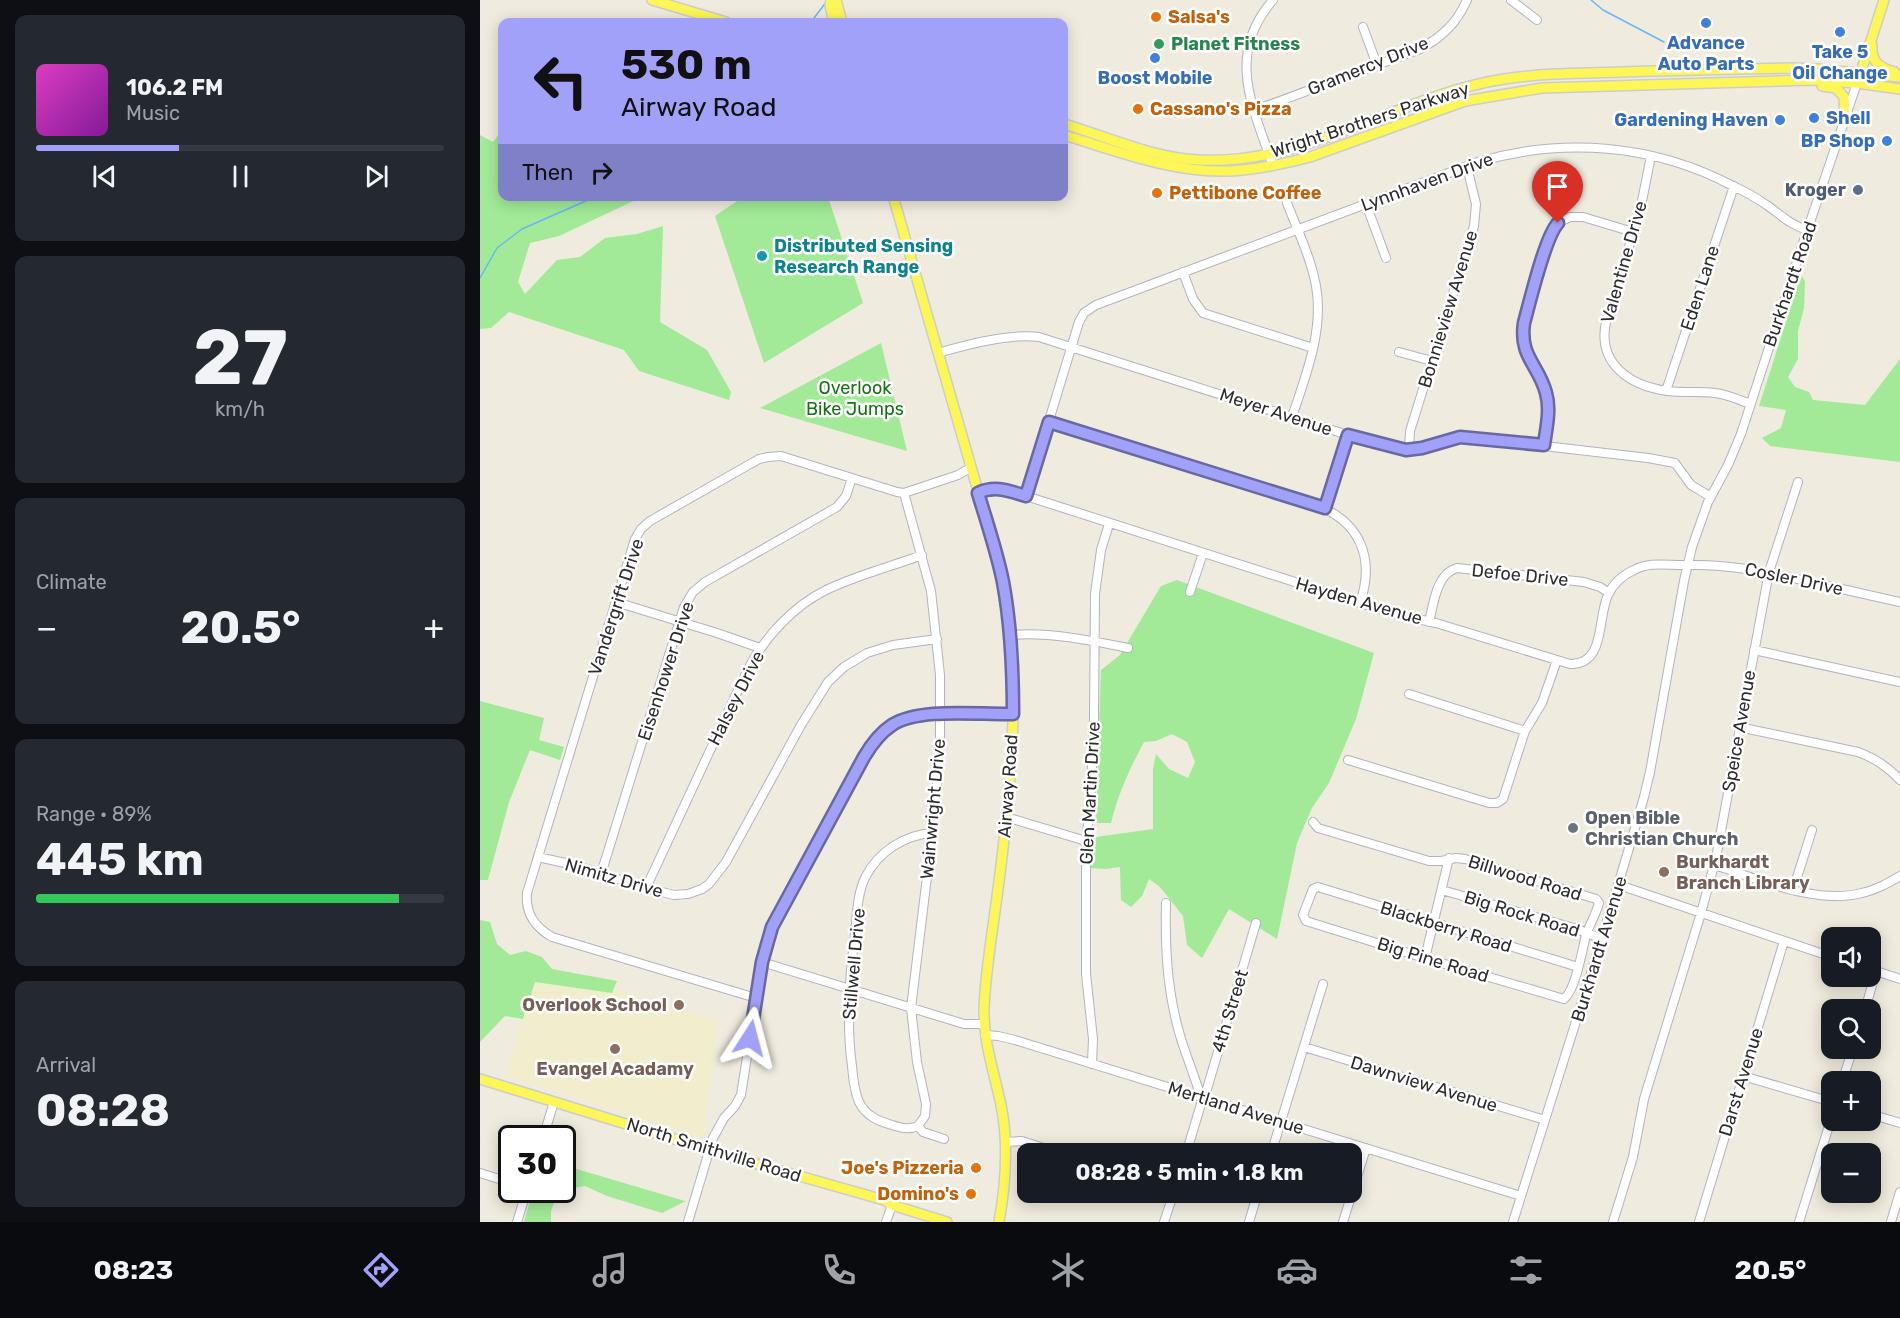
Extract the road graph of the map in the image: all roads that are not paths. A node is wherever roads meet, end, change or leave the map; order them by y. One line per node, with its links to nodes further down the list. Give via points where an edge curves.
1 (652, 0): 8 (main road)
2 (831, 0): 9 (main road)
3 (836, 0): 10 (main road)
4 (1274, 0): 20 (street, via 1256,26 1248,48 1246,81)
5 (1467, 0): 14 (street, Gramercy Drive, via 1449,29 1439,37 1420,49)
6 (1511, 0): 11 (street)
7 (1884, 0): 13 (main road, Burkhardt Road)
8 (713, 18)
9 (833, 18)
10 (841, 18)
11 (1536, 20)
12 (1363, 27): 14 (street)
13 (1873, 32): 15 (main road, Burkhardt Road); 16 (main road, via 1875,63)
14 (1377, 65): 20 (street, Gramercy Drive)
15 (1861, 73): 16 (main road, Wright Brothers Parkway); 18 (main road, Burkhardt Road); 24 (main road, Wright Brothers Parkway, via 1790,68 1504,79 1437,96)
16 (1900, 75)
17 (1791, 81): 18 (main road, Wright Brothers Parkway); 21 (main road, via 1836,88 1844,97); 26 (main road, Wright Brothers Parkway, via 1520,91 1465,101 1310,157)
18 (1857, 83): 19 (main road, Wright Brothers Parkway); 21 (street, Burkhardt Road)
19 (1900, 89)
20 (1253, 111): 24 (street)
21 (1845, 119): 33 (street, Burkhardt Road)
22 (1068, 125): 24 (main road, Wright Brothers Parkway, via 1188,159)
23 (1068, 136): 26 (main road, Wright Brothers Parkway, via 1134,157 1195,170)
24 (1269, 155): 26 (street)
25 (1652, 156): 27 (street, Lynnhaven Drive, via 1607,148 1549,148 1511,153); 28 (street, Lynnhaven Drive, via 1698,169); 34 (street, Valentine Drive)
26 (1273, 166)
27 (1467, 167): 31 (street, Lynnhaven Drive); 41 (street, Bonnieview Avenue, via 1475,216)
28 (1734, 186): 33 (street, Lynnhaven Drive); 42 (street, Eden Lane)
29 (893, 201): 40 (main road, Airway Road)
30 (1287, 203): 32 (street)
31 (1366, 204): 32 (street, Lynnhaven Drive); 35 (street)
32 (1297, 230): 36 (street, Lynnhaven Drive); 38 (street, via 1318,298)
33 (1808, 230): 43 (street, Burkhardt Road)
34 (1633, 232): 42 (street, Valentine Drive, via 1606,322 1604,345 1609,360 1627,377); 47 (street, via 1576,216 1563,220 1552,232 1522,332 1527,356 1547,396)
35 (1386, 258)
36 (1184, 272): 37 (street, Lynnhaven Drive, via 1088,309 1081,317); 38 (street, via 1193,299 1203,313)
37 (1071, 347): 40 (street, Meyer Avenue, via 1024,336); 44 (street, Meyer Avenue); 45 (street, Lynnhaven Drive)
38 (1313, 348): 44 (street)
39 (1399, 352): 41 (street)
40 (938, 353): 49 (main road, Airway Road)
41 (1432, 361): 48 (street, Bonnieview Avenue, via 1410,432)
42 (1666, 391): 43 (street, Valentine Drive, via 1717,393)
43 (1750, 404): 55 (street, Burkhardt Road, via 1735,450)
44 (1292, 417): 46 (street, Meyer Avenue)
45 (1049, 422): 54 (street, Lynnhaven Drive); 56 (street)
46 (1348, 435): 48 (street, Meyer Avenue); 56 (street)
47 (1544, 445): 48 (street, Meyer Avenue, via 1460,437); 55 (street, Meyer Avenue, via 1671,461 1691,485)
48 (1409, 450)
49 (970, 468): 52 (street); 53 (main road, Airway Road)
50 (852, 478): 52 (street, Vandergrift Drive); 64 (street, Vandergrift Drive, via 781,456 759,459 641,529); 67 (street, Eisenhower Drive, via 846,496 831,511 699,586 688,598)
51 (1798, 482): 61 (street, Speice Avenue)
52 (904, 493): 59 (street, Wainwright Drive)
53 (978, 493): 54 (street, Hayden Avenue, via 998,488); 69 (main road, Airway Road, via 1001,573)
54 (1026, 496): 57 (street, Hayden Avenue)
55 (1711, 497): 60 (street, Burkhardt Road)
56 (1325, 508): 66 (street, via 1354,531 1361,545 1367,576)
57 (1109, 524): 58 (street, Hayden Avenue); 71 (street, Glen Martin Drive, via 1096,582)
58 (1203, 553): 62 (street); 66 (street, Hayden Avenue)
59 (922, 555): 70 (street, Wainwright Drive); 72 (street, Halsey Drive, via 824,591 794,613)
60 (1687, 565): 61 (street, Cosler Drive, via 1717,564); 63 (street, Hayden Avenue, via 1642,567 1624,575); 94 (street, Burkhardt Avenue, via 1650,772)
61 (1769, 572): 65 (street, Cosler Drive); 74 (street, Speice Avenue)
62 (1190, 592)
63 (1609, 593): 68 (street, Defoe Drive, via 1584,582 1456,568 1441,579); 75 (street, Hayden Avenue, via 1590,658 1576,664)
64 (616, 602): 67 (street); 89 (street, Vandergrift Drive)
65 (1900, 602)
66 (1360, 603): 68 (street, Hayden Avenue)
67 (679, 622): 72 (street); 92 (street, Eisenhower Drive)
68 (1429, 622): 75 (street, Hayden Avenue)
69 (1010, 635): 71 (street); 79 (main road, Airway Road)
70 (937, 639): 78 (street, Wainwright Drive); 95 (street, Nimitz Drive, via 876,649 836,674 812,706 726,862 709,884 681,895)
71 (1095, 641): 73 (street); 88 (street, Glen Martin Drive)
72 (760, 648): 95 (street, Halsey Drive)
73 (1128, 648)
74 (1754, 650): 76 (street); 80 (street, Speice Avenue)
75 (1557, 660): 81 (street, via 1546,695)
76 (1900, 682)
77 (1409, 694): 81 (street)
78 (940, 714): 79 (street); 87 (street, Wainwright Drive); 108 (street, via 918,715 898,722 870,747 777,915)
79 (1013, 714): 84 (main road, Airway Road)
80 (1739, 727): 83 (street, via 1858,752 1882,763); 91 (street, Speice Avenue)
81 (1525, 731): 82 (street, via 1504,796 1497,803)
82 (1348, 760)
83 (1900, 780)
84 (1006, 817): 88 (street); 116 (main road, Airway Road, via 985,989)
85 (1313, 822): 90 (street, Billwood Road, via 1318,828 1429,861)
86 (1812, 830): 98 (street)
87 (933, 832): 113 (street, Stillwell Drive, via 894,846 867,874 858,904); 115 (street, Wainwright Drive)
88 (1086, 841): 119 (street, Glen Martin Drive, via 1086,963)
89 (538, 857): 92 (street, Nimitz Drive); 114 (street, via 526,899 529,914 545,933)
90 (1449, 858): 97 (street); 103 (street, Billwood Road, via 1465,859 1596,899 1599,903)
91 (1714, 865): 98 (street); 100 (street, Speice Avenue)
92 (602, 874): 95 (street, Nimitz Drive)
93 (1900, 876): 98 (street, via 1872,890 1847,896)
94 (1619, 885): 100 (street); 104 (street, Burkhardt Avenue)
95 (646, 888)
96 (1313, 889): 102 (street, Blackberry Road, via 1318,887); 107 (street, Big Pine Road, via 1306,921)
97 (1442, 890): 102 (street); 103 (street, Big Rock Road)
98 (1793, 890)
99 (1166, 903): 122 (street, via 1165,949 1170,992)
100 (1701, 913): 105 (street); 156 (street, Speice Avenue, via 1644,1100 1633,1158)
101 (1256, 923): 122 (street, 4th Street, via 1207,1089)
102 (1434, 924): 107 (street); 109 (street, Blackberry Road)
103 (1587, 933): 104 (street, Big Rock Road); 109 (street)
104 (1602, 939): 126 (street, Burkhardt Avenue)
105 (1784, 941): 106 (street); 120 (street, Darst Avenue)
106 (1821, 953)
107 (1425, 958): 109 (street, Big Pine Road, via 1564,999)
108 (762, 962): 113 (street); 114 (street)
109 (1578, 967)
110 (1881, 973): 111 (street)
111 (1900, 979)
112 (1323, 984): 118 (street)
113 (849, 989): 115 (street); 130 (street, Stillwell Drive, via 850,1047 859,1102 880,1122 908,1129)
114 (756, 998): 138 (street, via 741,1095 719,1127)
115 (911, 1008): 116 (street, via 964,1024); 130 (street, Wainwright Drive, via 926,1104 925,1116)
116 (985, 1024): 117 (main road, Airway Road)
117 (985, 1035): 119 (street, Mertland Avenue, via 1015,1040); 133 (main road, Airway Road)
118 (1304, 1047): 126 (street, Dawnview Avenue); 127 (street)
119 (1092, 1064): 122 (street, Mertland Avenue)
120 (1743, 1076): 123 (street); 157 (street, Darst Avenue)
121 (480, 1079): 124 (main road, North Smithville Road)
122 (1201, 1098): 127 (street, Mertland Avenue); 135 (street, 4th Street)
123 (1821, 1099)
124 (554, 1102): 129 (street); 138 (main road, North Smithville Road)
125 (1881, 1117): 128 (street)
126 (1545, 1120): 142 (street, Burkhardt Avenue)
127 (1281, 1121): 136 (street); 137 (street, Mertland Avenue)
128 (1900, 1123)
129 (547, 1125)
130 (918, 1126): 132 (street, via 923,1132)
131 (1827, 1131): 158 (street)
132 (944, 1139)
133 (1006, 1142): 134 (street); 151 (main road, Airway Road)
134 (1028, 1143)
135 (1189, 1143)
136 (1274, 1143)
137 (1366, 1148): 142 (street, Mertland Avenue); 154 (street)
138 (710, 1149): 146 (main road, North Smithville Road); 148 (street)
139 (480, 1173): 140 (street)
140 (498, 1178)
141 (1900, 1192): 159 (street)
142 (1521, 1196): 155 (street, Burkhardt Avenue)
143 (523, 1203): 147 (street)
144 (1170, 1203): 152 (street)
145 (1255, 1203): 153 (street)
146 (892, 1205): 149 (street); 150 (main road, North Smithville Road)
147 (517, 1222)
148 (688, 1222)
149 (886, 1222)
150 (947, 1222)
151 (999, 1222)
152 (1164, 1222)
153 (1249, 1222)
154 (1343, 1222)
155 (1513, 1222)
156 (1613, 1222)
157 (1699, 1222)
158 (1799, 1222)
159 (1891, 1222)

